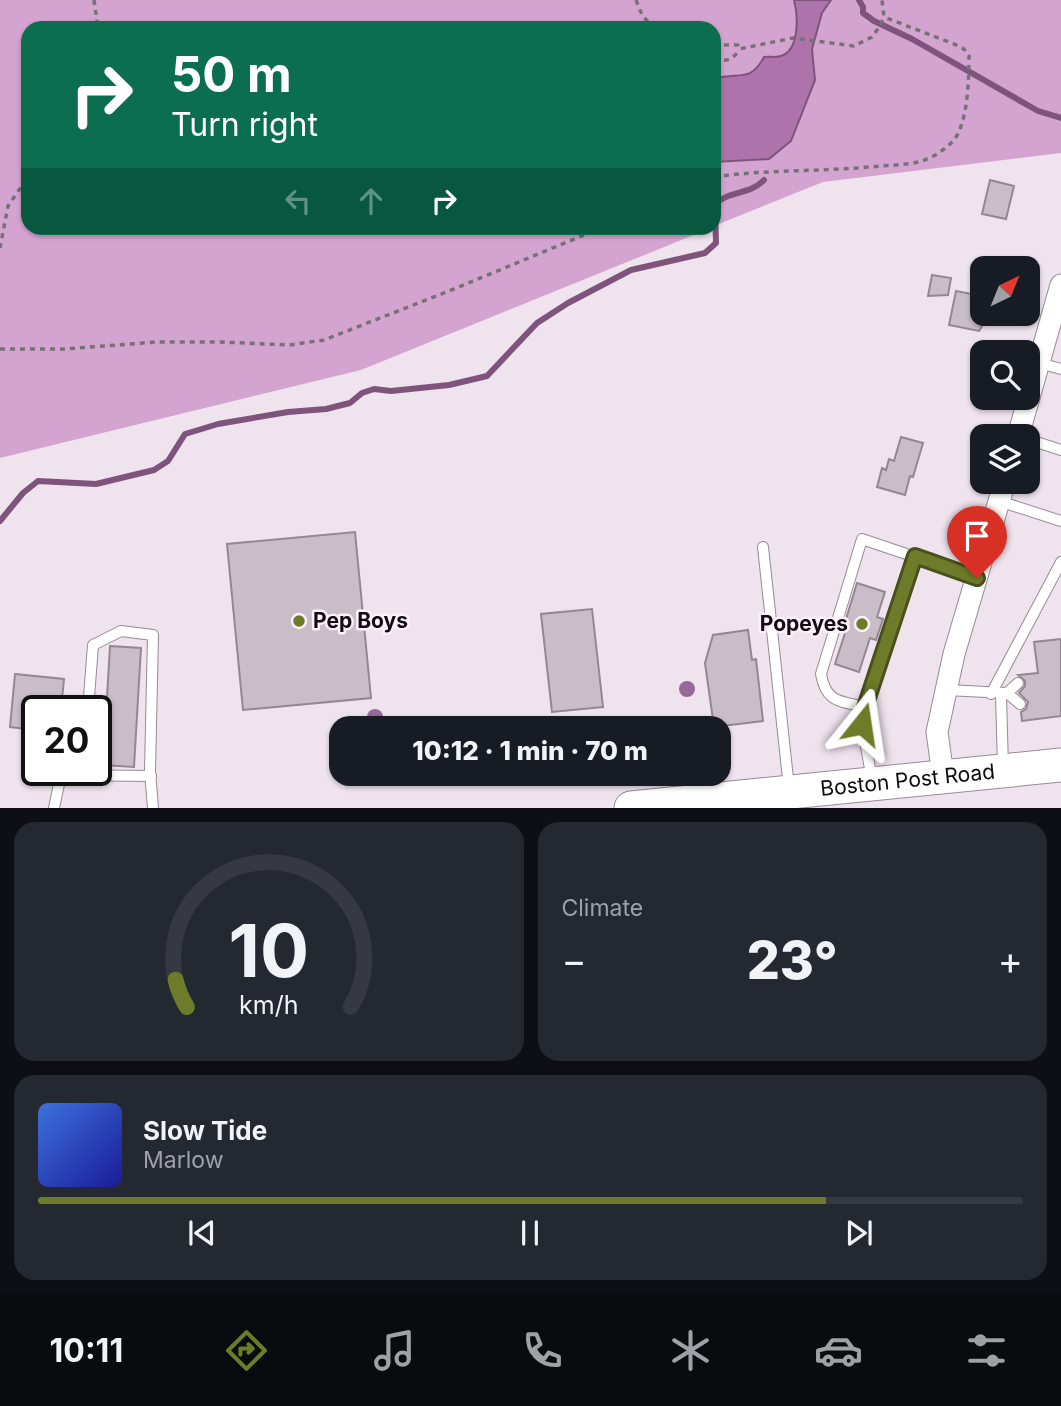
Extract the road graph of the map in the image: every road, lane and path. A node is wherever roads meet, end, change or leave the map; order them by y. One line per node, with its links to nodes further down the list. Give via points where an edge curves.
1 (94, 0): 5 (path)
2 (636, 0): 6 (path)
3 (882, 0): 4 (path)
4 (884, 17): 8 (path, via 872,37 854,47 793,38); 10 (path, via 964,49 969,56 959,131 953,141 934,157 918,162)
5 (97, 21)
6 (647, 21)
7 (721, 44): 8 (path)
8 (739, 49): 9 (path, via 736,57)
9 (721, 60)
10 (721, 176)
11 (21, 187): 13 (path, via 8,206)
12 (584, 235): 15 (path, via 324,340 289,345 156,342)
13 (0, 248)
14 (1061, 285): 16 (street)
15 (0, 349)
16 (1040, 359)
17 (1040, 363): 18 (lane)
18 (1061, 369)
19 (1040, 443): 20 (lane)
20 (1061, 450)
21 (1001, 494): 27 (street)
22 (1008, 494): 23 (lane)
23 (1061, 521)
24 (763, 547): 41 (lane)
25 (915, 556): 27 (lane); 33 (lane); 33 (lane, via 862,539 821,674 824,689 834,699)
26 (1061, 562): 30 (lane)
27 (977, 578): 29 (street)
28 (1018, 683): 30 (lane)
29 (946, 690): 30 (lane); 37 (street, via 937,732)
30 (1000, 694): 32 (lane); 35 (lane)
31 (89, 695): 38 (lane, via 93,645 121,631 153,635)
32 (1020, 704)
33 (865, 707): 39 (lane, via 862,724)
34 (1061, 765): 35 (main road, Boston Post Road)
35 (1004, 770): 37 (main road, Boston Post Road)
36 (112, 774): 38 (lane)
37 (943, 775): 39 (main road, Boston Post Road)
38 (151, 776): 43 (lane)
39 (873, 783): 41 (main road, Boston Post Road)
40 (58, 786): 42 (lane)
41 (790, 791): 44 (main road, Boston Post Road)
42 (54, 807)
43 (153, 807)
44 (631, 807)

